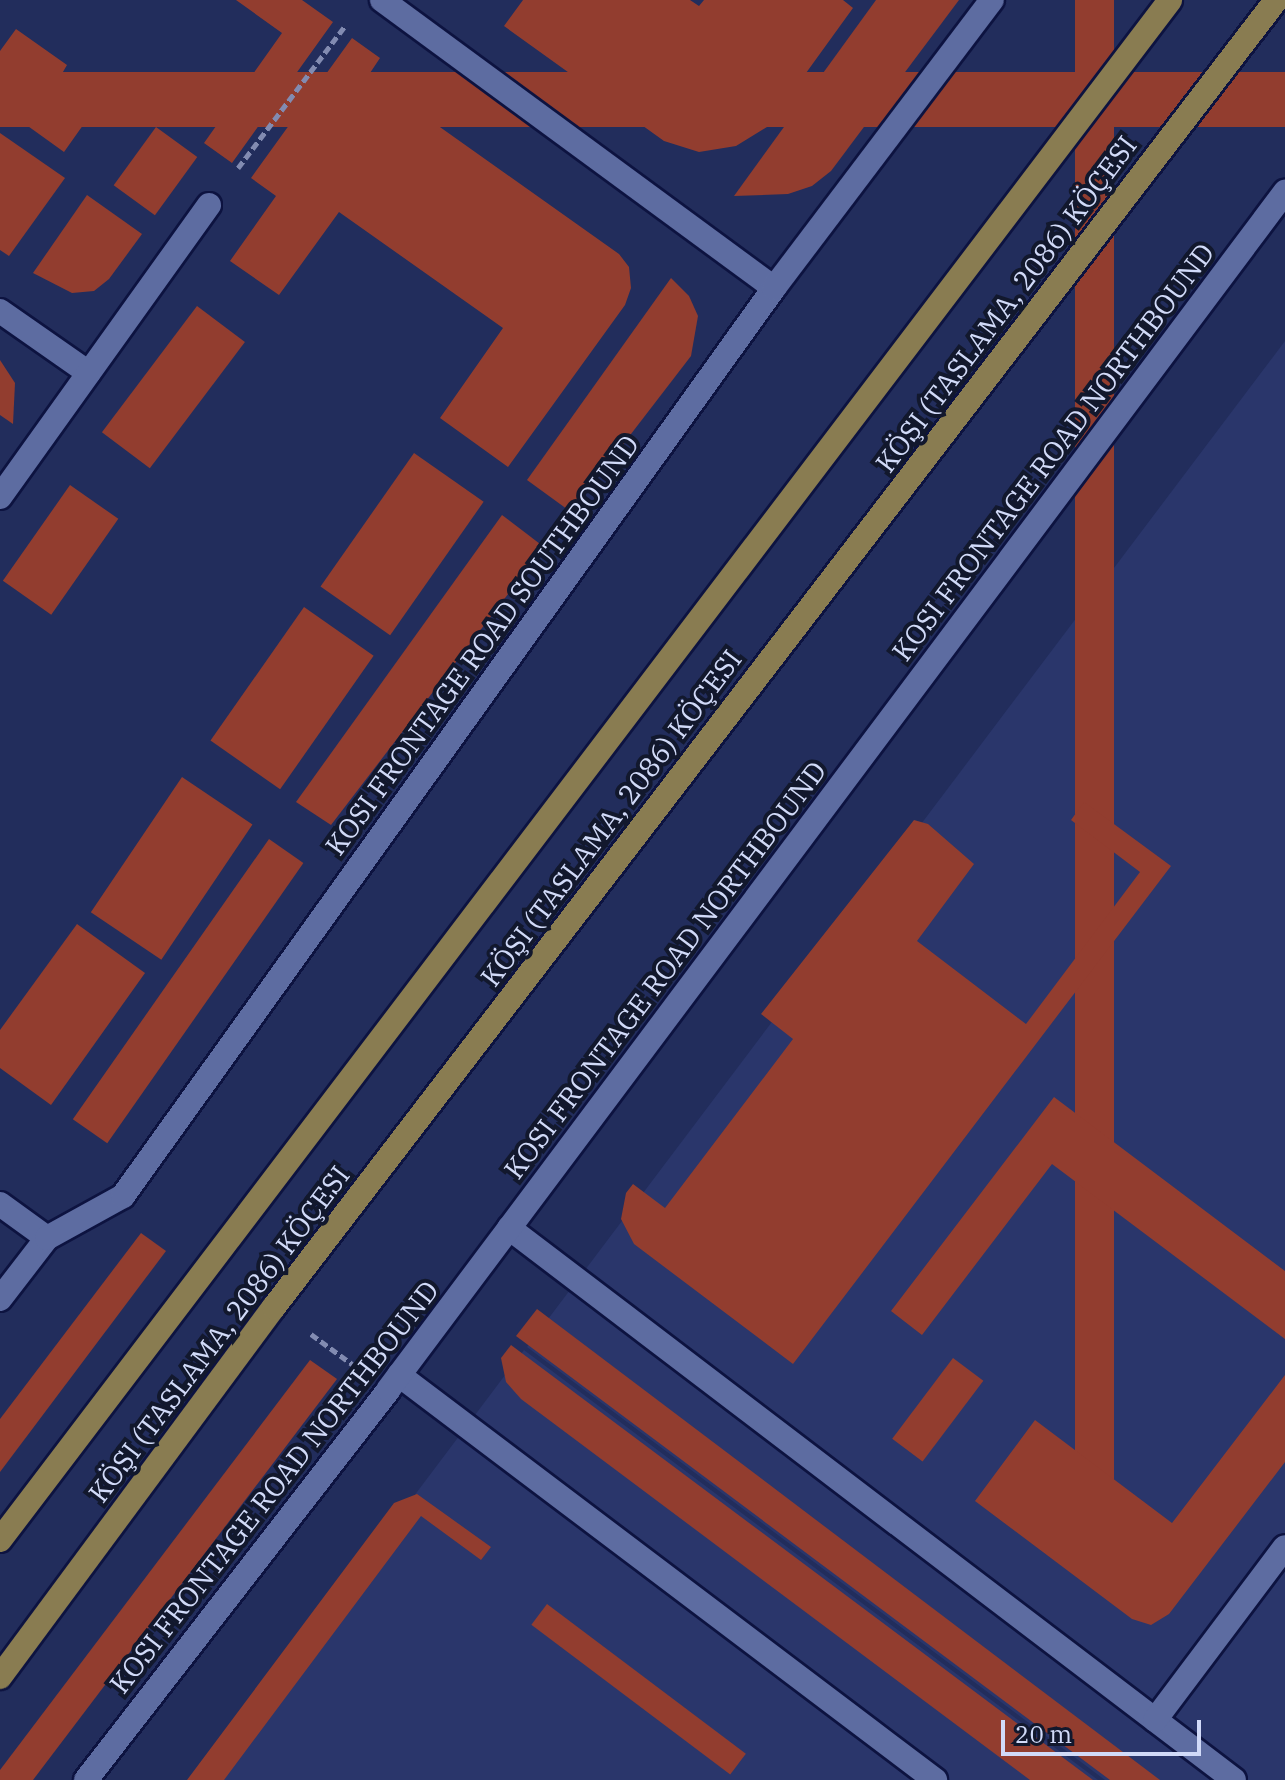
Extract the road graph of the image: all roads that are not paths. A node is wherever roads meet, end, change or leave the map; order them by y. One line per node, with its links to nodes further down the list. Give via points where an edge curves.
1 (382, 0): 7 (street)
2 (992, 0): 7 (street, KOSI FRONTAGE ROAD SOUTHBOUND)
3 (1170, 0): 16 (main road, KÖŞI (TASLAMA, 2086) KÖÇESI)
4 (1276, 0): 18 (main road, KÖŞI (TASLAMA, 2086) KÖÇESI, via 274,1307)
5 (1285, 192): 12 (street, KOSI FRONTAGE ROAD NORTHBOUND)
6 (209, 205): 9 (street)
7 (774, 288): 13 (street, KOSI FRONTAGE ROAD SOUTHBOUND, via 123,1196)
8 (0, 311): 9 (street)
9 (89, 373): 10 (street)
10 (0, 497)
11 (0, 1204): 13 (street)
12 (509, 1228): 15 (street, KOSI FRONTAGE ROAD NORTHBOUND); 19 (street)
13 (47, 1238): 14 (street, KOSI FRONTAGE ROAD SOUTHBOUND)
14 (0, 1299)
15 (399, 1375): 20 (street, KOSI FRONTAGE ROAD NORTHBOUND); 21 (street)
16 (0, 1540)
17 (1285, 1547): 19 (street)
18 (0, 1677)
19 (1155, 1720): 22 (street)
20 (86, 1780)
21 (935, 1780)
22 (1234, 1780)

